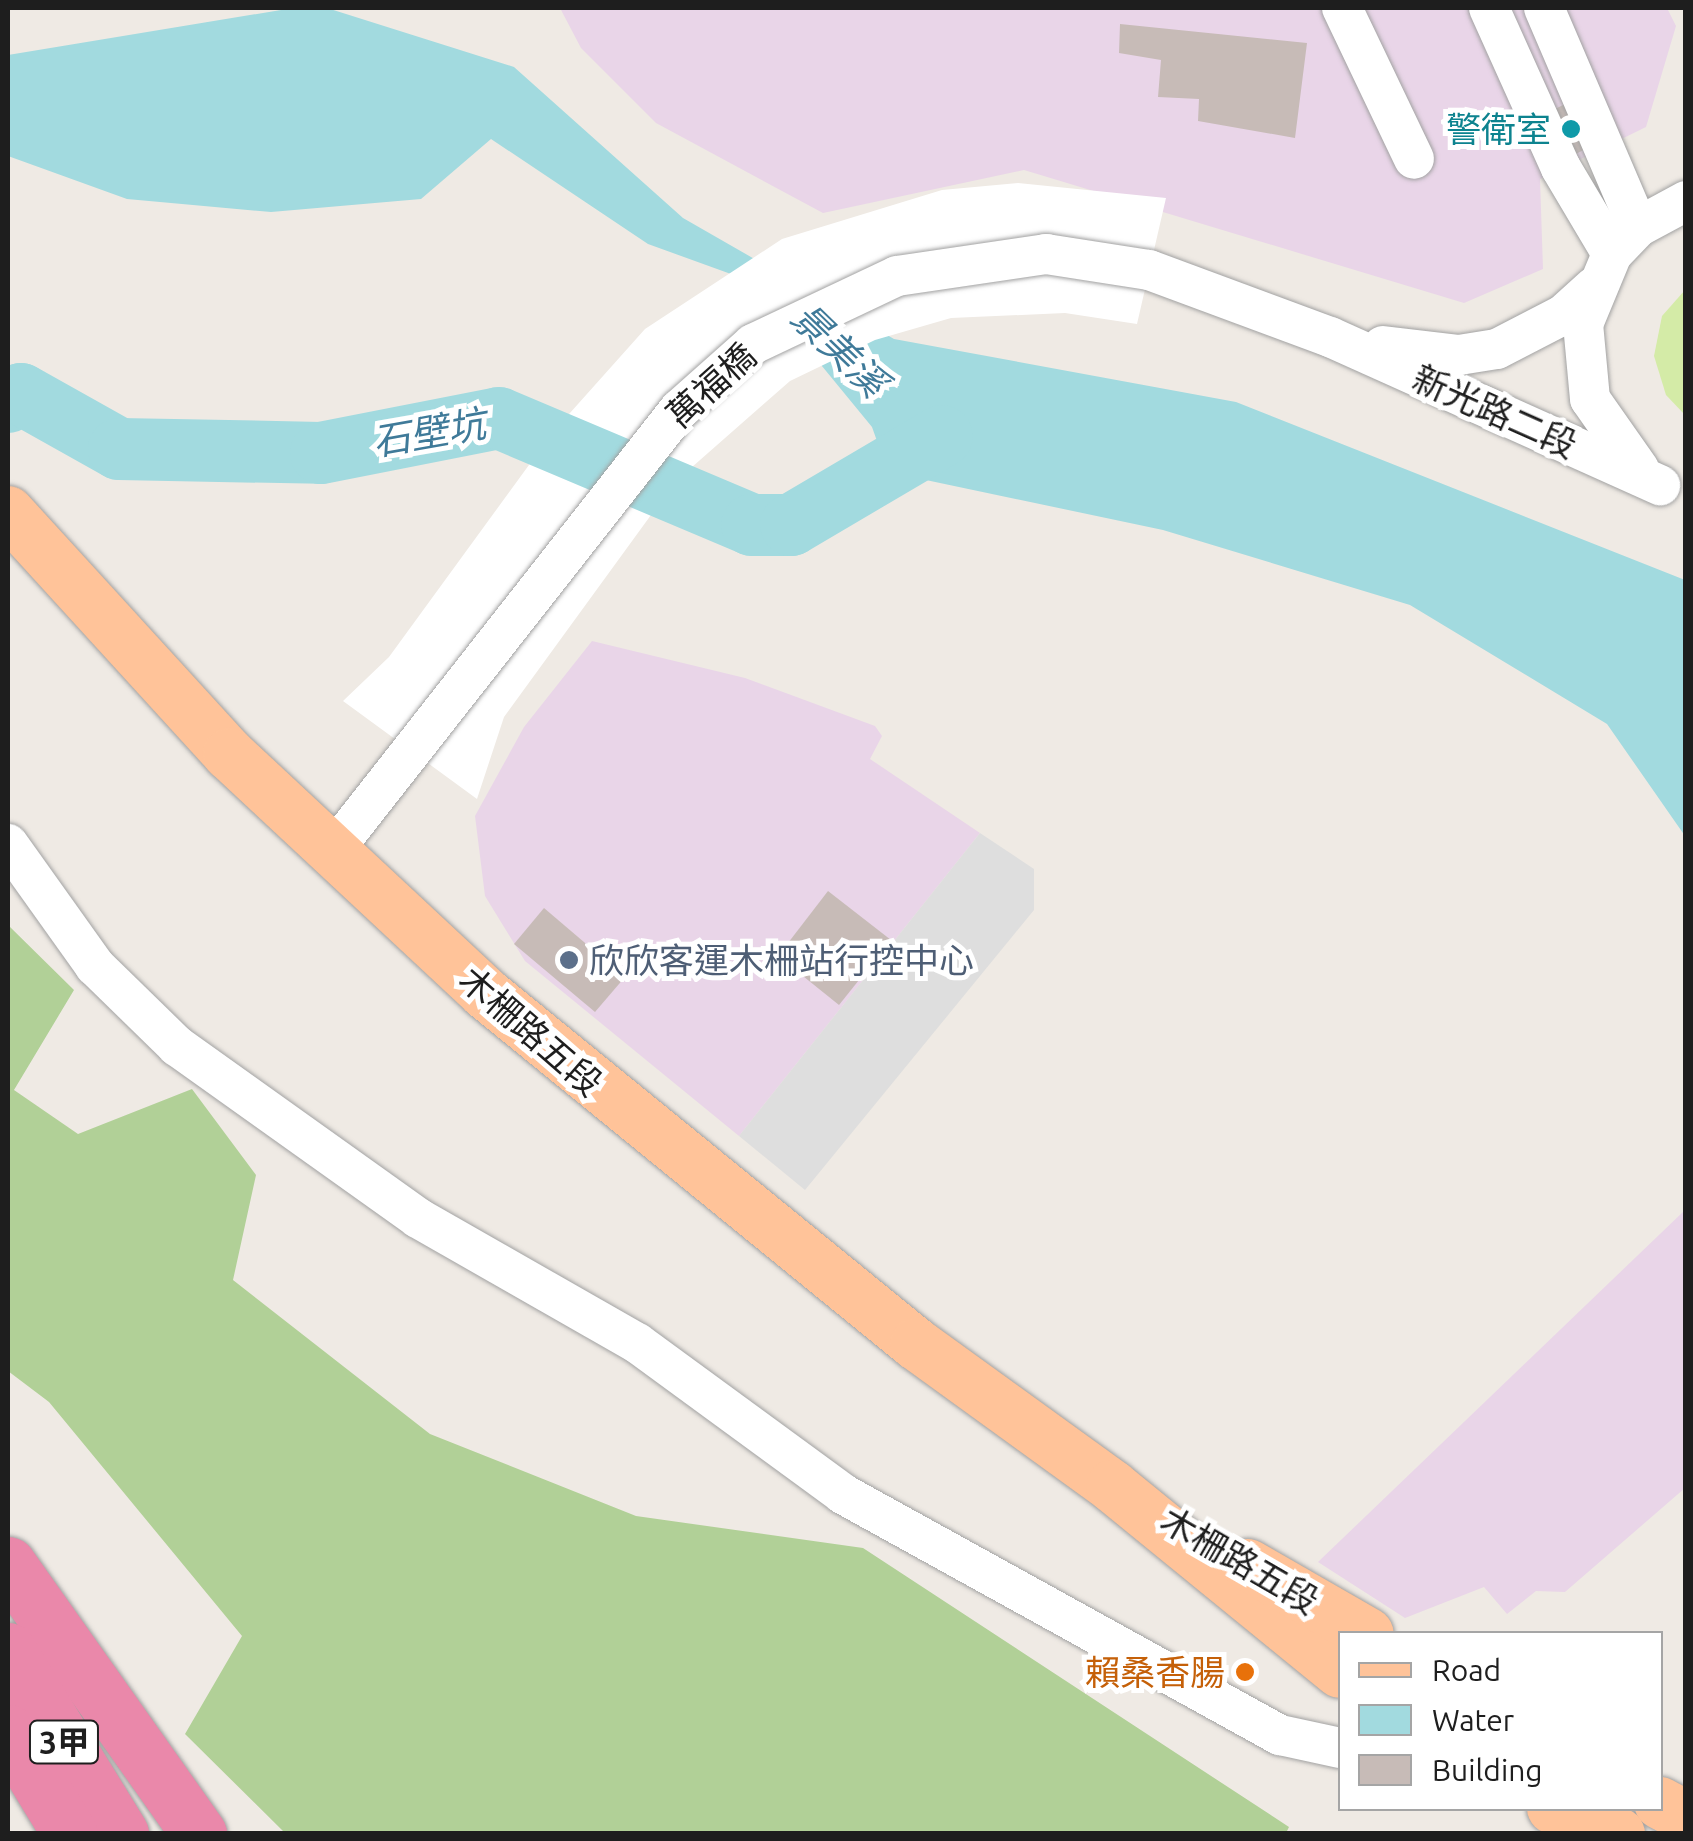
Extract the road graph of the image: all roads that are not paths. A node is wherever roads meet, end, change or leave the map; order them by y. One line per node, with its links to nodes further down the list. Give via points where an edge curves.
1 (1342, 8): 4 (street)
2 (1489, 8): 5 (street, via 1561,168)
3 (1544, 8): 5 (street)
4 (1414, 159)
5 (1647, 227): 7 (street, 新光路二段, via 1547,325 1497,349 1424,354); 8 (street, via 1582,342 1590,398 1630,462)
6 (1149, 270): 7 (street, 新光路二段); 11 (street, 萬福橋, via 1046,254 940,266 844,295 753,344 633,461)
7 (1330, 336): 8 (street, 新光路二段)
8 (1673, 491)
9 (15, 532): 11 (main road, 木柵路五段)
10 (8, 844): 18 (street, via 95,966 176,1046 356,1176 636,1344 842,1494 1280,1735)
11 (332, 852): 12 (main road, 木柵路五段, via 626,1113)
12 (1112, 1486): 14 (main road, 木柵路五段); 16 (main road, 木柵路五段)
13 (8, 1564): 25 (highway)
14 (1363, 1631)
15 (8, 1650): 24 (highway, 3甲)
16 (1338, 1670)
17 (8, 1732): 23 (highway, 3甲)
18 (1338, 1748)
19 (1663, 1805): 22 (main road)
20 (1561, 1811): 26 (main road)
21 (1642, 1811): 27 (street)
22 (1686, 1817)
23 (70, 1834)
24 (121, 1834)
25 (199, 1834)
26 (1619, 1834)
27 (1631, 1834)

